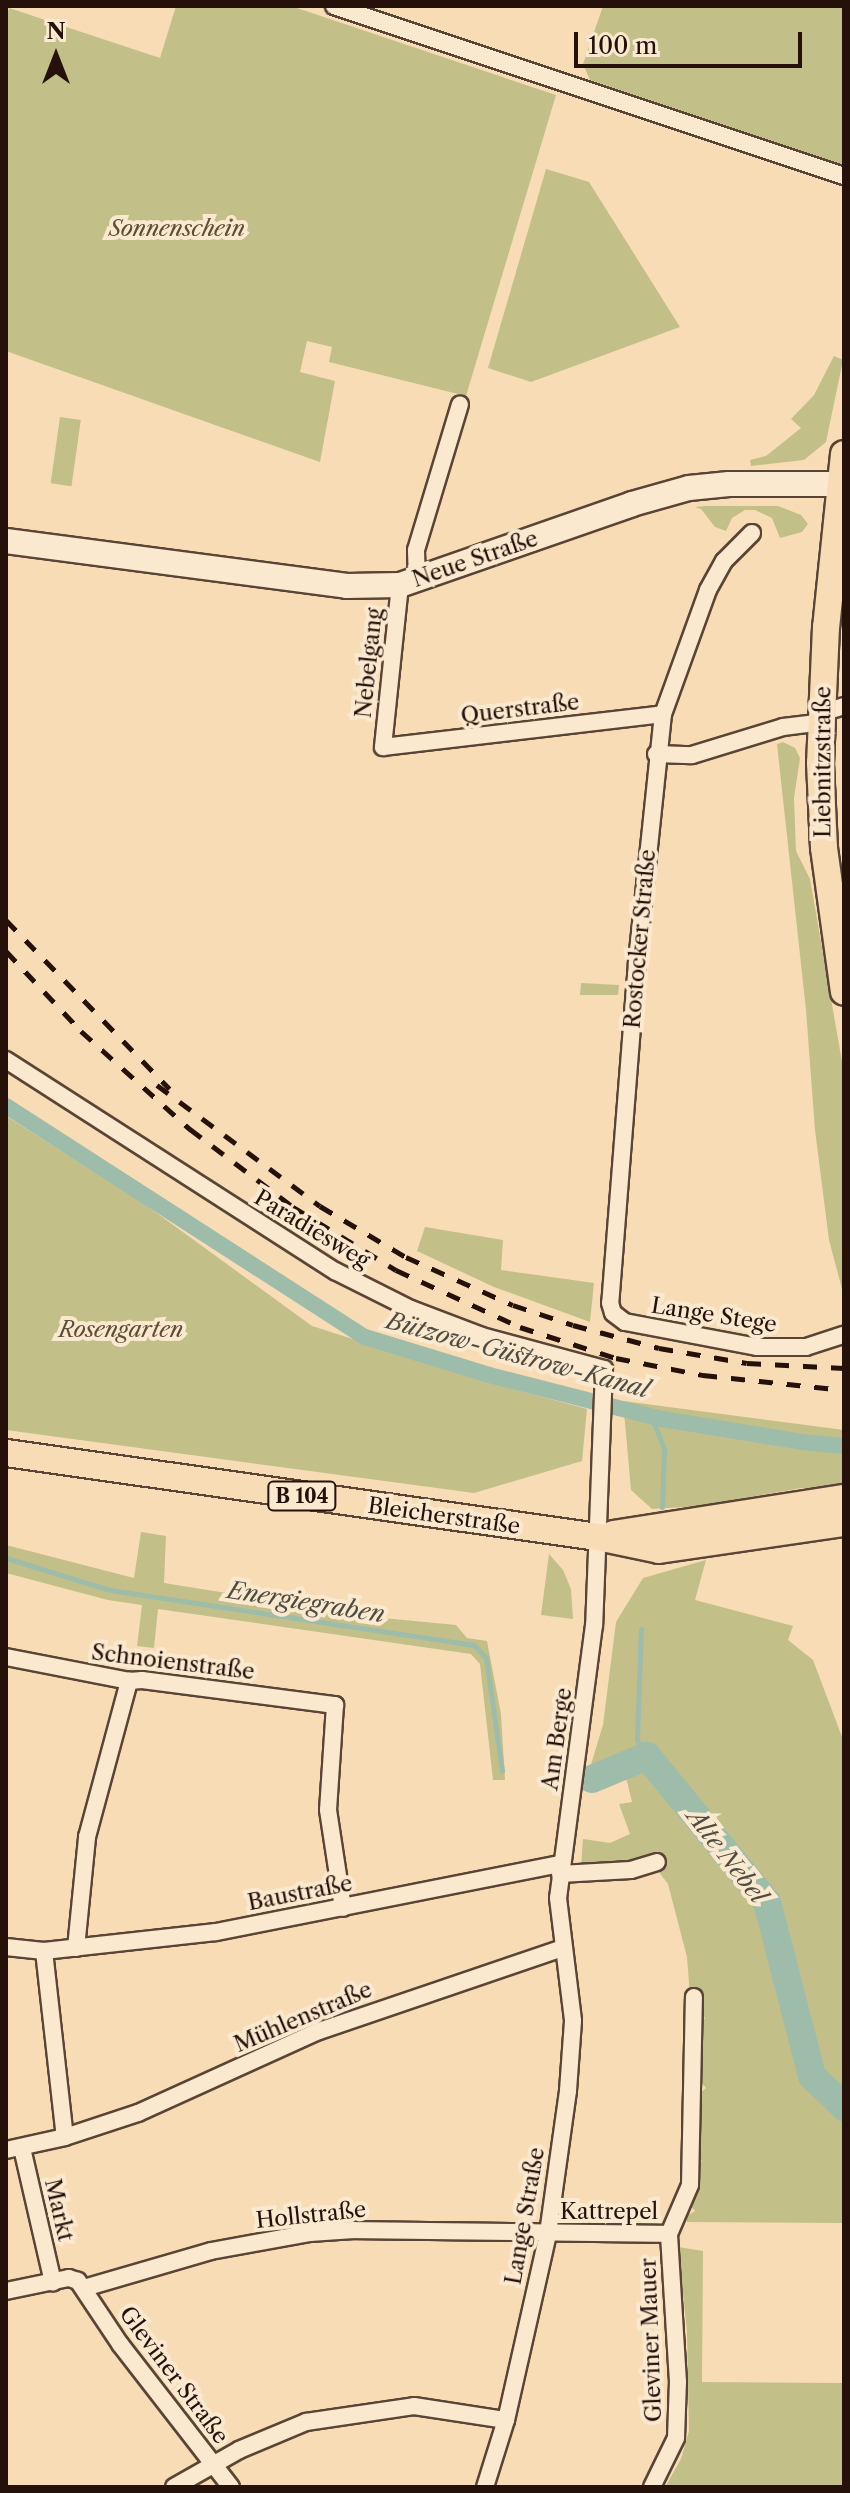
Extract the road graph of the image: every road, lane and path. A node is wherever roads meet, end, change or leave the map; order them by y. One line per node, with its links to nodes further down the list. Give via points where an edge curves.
1 (334, 6): 2 (street)
2 (844, 176)
3 (460, 404): 8 (street, Nebelgang)
4 (844, 454): 5 (main road)
5 (842, 484): 8 (main road, Neue Straße, via 689,488); 10 (main road, Liebnitzstraße)
6 (752, 533): 11 (street, Rostocker Straße, via 724,561 708,590)
7 (6, 541): 8 (main road, Neue Straße, via 332,584)
8 (409, 583): 12 (street, Nebelgang)
9 (844, 616): 10 (main road, Liebnitzstraße)
10 (833, 712): 13 (street, via 692,755); 14 (main road, Liebnitzstraße); 15 (main road, Liebnitzstraße, via 822,827)
11 (663, 714): 12 (street, Querstraße); 13 (street, Rostocker Straße)
12 (383, 747)
13 (656, 754): 17 (street, Rostocker Straße, via 610,1303)
14 (844, 891)
15 (844, 992)
16 (6, 1060): 19 (street, Paradiesweg, via 335,1271 411,1309 482,1336 604,1369)
17 (625, 1322): 18 (street, Lange Stege, via 757,1347 806,1347)
18 (844, 1335)
19 (603, 1390): 23 (street, Am Berge)
20 (6, 1453): 23 (main road, Bleicherstraße / B 104)
21 (844, 1498): 23 (main road, Bleicherstraße / B 104)
22 (844, 1523): 23 (main road, Bleicherstraße / B 104, via 659,1550)
23 (598, 1537): 27 (street, Am Berge, via 594,1625)
24 (6, 1657): 25 (street, Schnoienstraße)
25 (129, 1681): 28 (street, Schnoienstraße, via 335,1705 328,1810); 30 (street, via 87,1837)
26 (657, 1862): 27 (street, Baustraße, via 631,1870)
27 (560, 1869): 28 (street, Baustraße); 31 (street, Am Berge)
28 (343, 1908): 30 (street, Baustraße, via 216,1932)
29 (6, 1947): 32 (street, Baustraße)
30 (76, 1948): 32 (street, Baustraße)
31 (563, 1948): 34 (street, Mühlenstraße, via 319,2031 183,2095); 36 (street, Lange Straße, via 573,2021)
32 (44, 1951): 34 (street)
33 (694, 1997): 37 (street, Gleviner Mauer, via 690,2185)
34 (65, 2137): 35 (street, Markt)
35 (14, 2149): 38 (street, Markt)
36 (548, 2234): 37 (street, Kattrepel); 39 (street, Hollstraße, via 310,2233 211,2251); 41 (street, Lange Straße)
37 (669, 2234): 46 (street, Gleviner Mauer, via 678,2414 671,2454)
38 (53, 2282): 39 (street, via 69,2278); 40 (street)
39 (84, 2288): 42 (street, Gleviner Straße, via 120,2344)
40 (6, 2291)
41 (506, 2420): 42 (street, via 414,2406 385,2409 306,2422); 45 (street, Lange Straße)
42 (213, 2463): 43 (street); 44 (street, Gleviner Straße)
43 (174, 2487)
44 (231, 2487)
45 (485, 2487)
46 (652, 2487)

